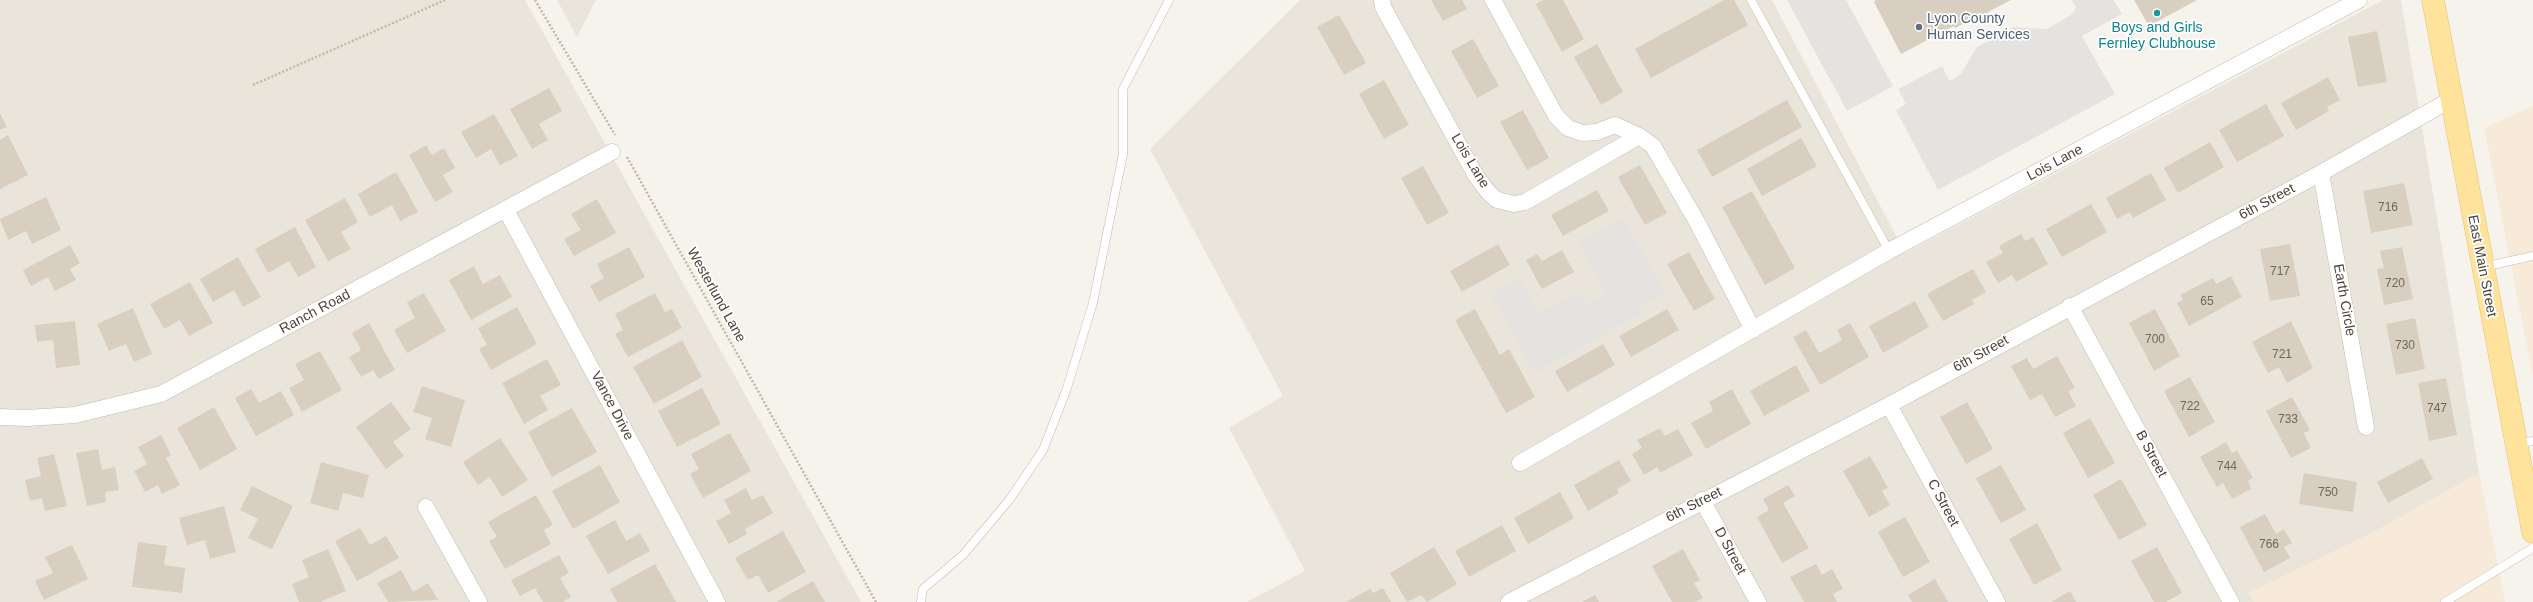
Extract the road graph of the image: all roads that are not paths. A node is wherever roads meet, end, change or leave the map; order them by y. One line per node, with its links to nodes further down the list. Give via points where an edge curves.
1 (1169, 0): 29 (lane, via 1123,89 1123,154 1093,303 1066,391 1043,450 1010,499 963,555 923,589)
2 (1382, 0): 8 (street, Lois Lane, via 1383,7 1476,176 1488,193 1497,200 1514,204 1525,202)
3 (1493, 0): 8 (street, via 1556,116 1568,128 1582,133 1594,133 1615,124)
4 (1751, 0): 12 (lane)
5 (2360, 0): 12 (street, Lois Lane)
6 (2433, 0): 7 (main road, East Main Street)
7 (2450, 100): 10 (street, 6th Street); 14 (main road, East Main Street)
8 (1639, 136): 16 (street, via 1652,146 1697,222)
9 (618, 147): 11 (street, Ranch Road)
10 (2321, 173): 15 (street, 6th Street); 19 (street, Earth Circle)
11 (506, 210): 18 (street, Ranch Road, via 161,394 75,415); 28 (street, Vance Drive)
12 (1889, 251): 16 (street, Lois Lane)
13 (2533, 256): 14 (lane)
14 (2483, 268): 20 (main road, East Main Street)
15 (2070, 306): 17 (street, 6th Street); 32 (street, B Street)
16 (1753, 330): 21 (street, Lois Lane)
17 (1889, 404): 22 (street, 6th Street); 31 (street, C Street)
18 (0, 417)
19 (2366, 427)
20 (2525, 443): 24 (main road, East Main Street)
21 (1520, 463)
22 (1702, 500): 26 (street, 6th Street); 30 (street, D Street)
23 (426, 507): 27 (street)
24 (2533, 532)
25 (2533, 548): 33 (lane)
26 (1516, 600)
27 (479, 602)
28 (717, 602)
29 (921, 602)
30 (1758, 602)
31 (1997, 602)
32 (2231, 602)
33 (2445, 602)

